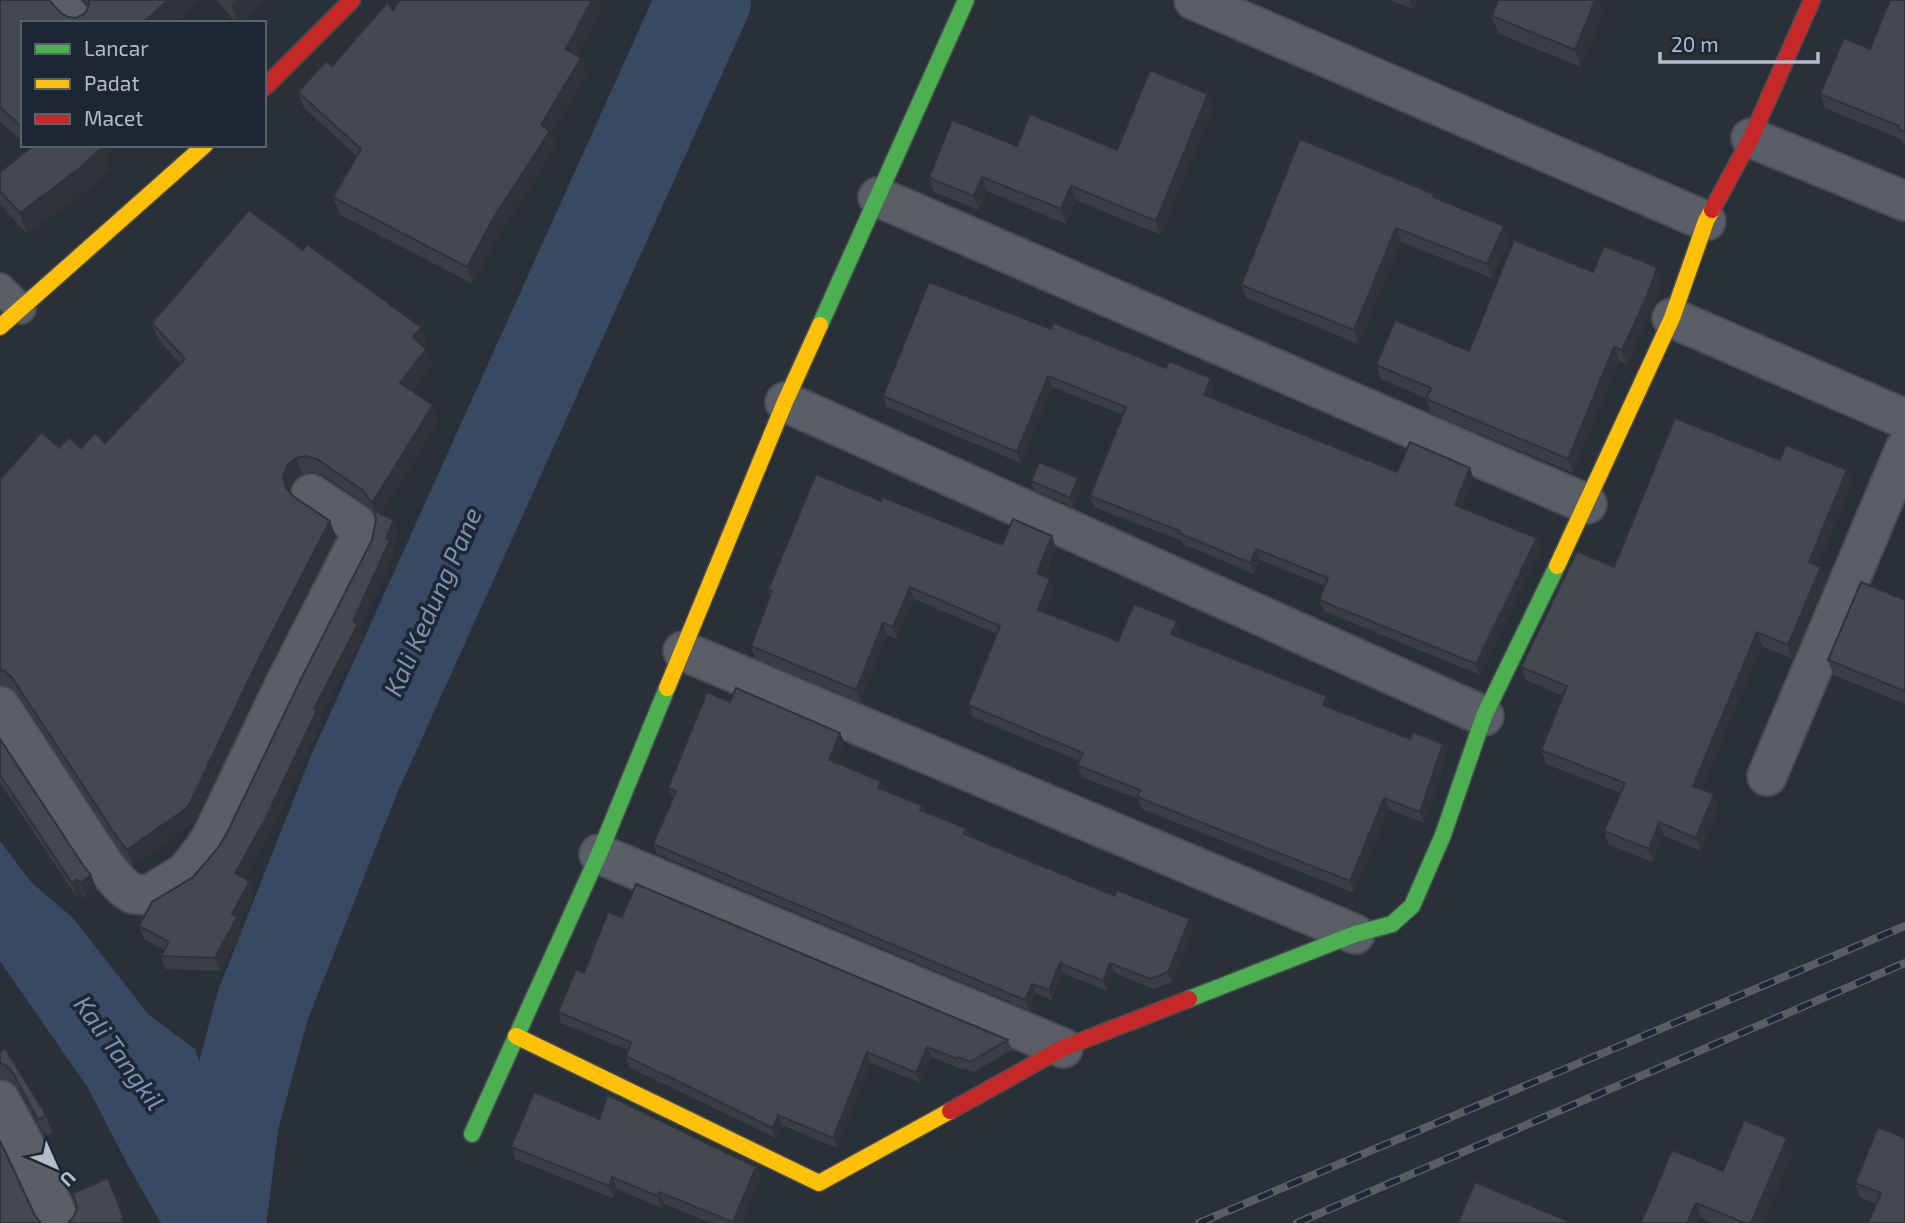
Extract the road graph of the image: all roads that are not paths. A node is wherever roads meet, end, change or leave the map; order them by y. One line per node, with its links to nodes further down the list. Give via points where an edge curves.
1 (60, 0): 6 (lane)
2 (352, 0): 7 (main road)
3 (966, 0): 10 (main road)
4 (1194, 0): 12 (street)
5 (1812, 0): 8 (main road)
6 (79, 21)
7 (266, 86)
8 (1751, 138): 11 (street); 12 (main road)
9 (198, 147): 14 (main road)
10 (878, 197): 16 (main road); 20 (street)
11 (1905, 201)
12 (1706, 221): 15 (main road)
13 (0, 288): 14 (lane)
14 (11, 318)
15 (1672, 318): 17 (street); 20 (main road)
16 (785, 402): 21 (main road); 23 (street)
17 (1905, 419)
18 (1905, 449): 24 (street)
19 (311, 494): 22 (street, via 356,524 356,543 212,836 186,873 149,895 137,895 123,887)
20 (1587, 504): 23 (main road)
21 (683, 651): 25 (main road); 26 (street)
22 (0, 706)
23 (1484, 716): 26 (main road, via 1443,835 1412,906 1392,924)
24 (1767, 776)
25 (599, 854): 27 (main road); 28 (street)
26 (1355, 934): 28 (main road)
27 (516, 1036): 28 (main road, via 819,1183); 30 (main road)
28 (1063, 1048)
29 (0, 1100): 31 (street)
30 (472, 1134)
31 (61, 1223)

